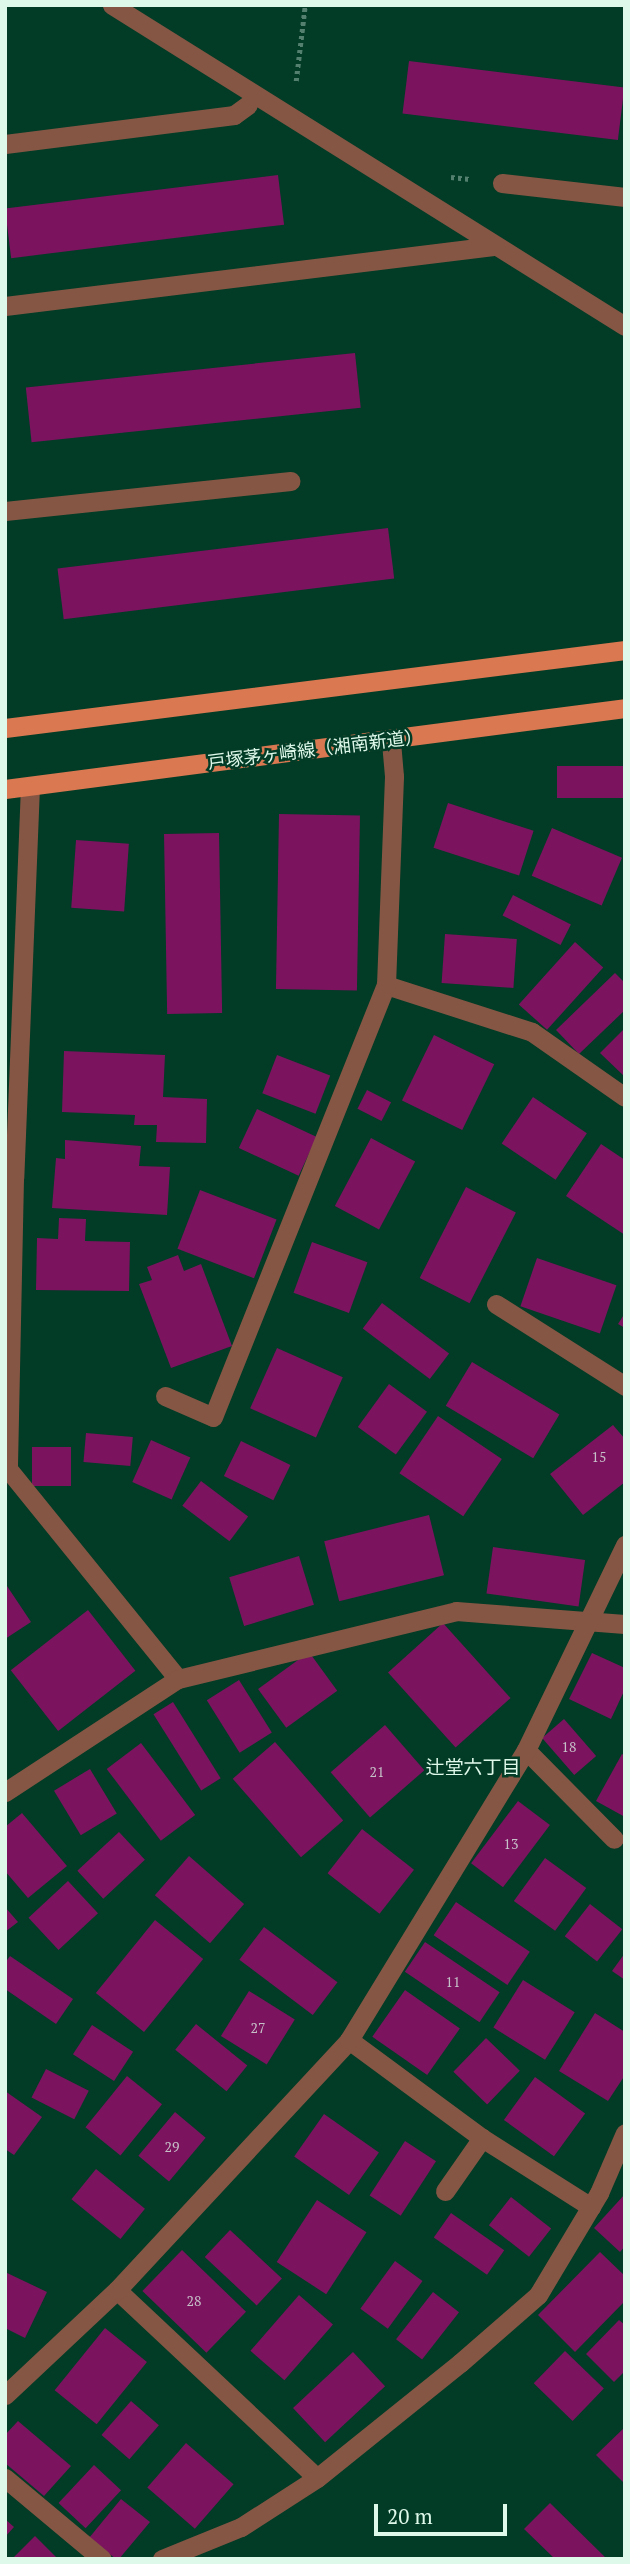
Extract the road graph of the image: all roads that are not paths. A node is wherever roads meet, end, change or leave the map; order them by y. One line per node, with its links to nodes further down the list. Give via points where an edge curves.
1 (112, 5): 6 (street)
2 (248, 105): 3 (street, via 234,115)
3 (5, 144)
4 (502, 183): 5 (street)
5 (625, 197)
6 (495, 246): 7 (street); 8 (street)
7 (5, 306)
8 (625, 326)
9 (290, 481): 10 (street)
10 (5, 511)
11 (625, 650): 13 (main road)
12 (625, 708): 14 (main road, 戸塚茅ヶ崎線（湘南新道）)
13 (5, 728)
14 (391, 739): 15 (main road, 戸塚茅ヶ崎線（湘南新道）); 17 (street, via 394,776)
15 (30, 786): 16 (main road, 戸塚茅ヶ崎線（湘南新道）); 19 (street)
16 (5, 789)
17 (386, 985): 18 (street, via 532,1032); 22 (street, via 213,1417)
18 (625, 1097)
19 (10, 1178): 23 (street)
20 (496, 1304): 21 (street)
21 (625, 1385)
22 (164, 1396)
23 (6, 1469): 27 (street)
24 (625, 1545): 25 (street)
25 (586, 1622): 26 (street); 27 (street, via 456,1611); 28 (street)
26 (625, 1624)
27 (178, 1679): 29 (street)
28 (526, 1750): 30 (street); 31 (street)
29 (5, 1792)
30 (614, 1839)
31 (349, 2039): 33 (street); 36 (street)
32 (625, 2133): 35 (street)
33 (482, 2138): 34 (street); 35 (street)
34 (444, 2190)
35 (591, 2207): 39 (street, via 538,2295)
36 (117, 2290): 37 (street); 39 (street)
37 (5, 2395)
38 (5, 2478): 40 (street)
39 (317, 2478): 41 (street, via 241,2527)
40 (103, 2559)
41 (162, 2559)

